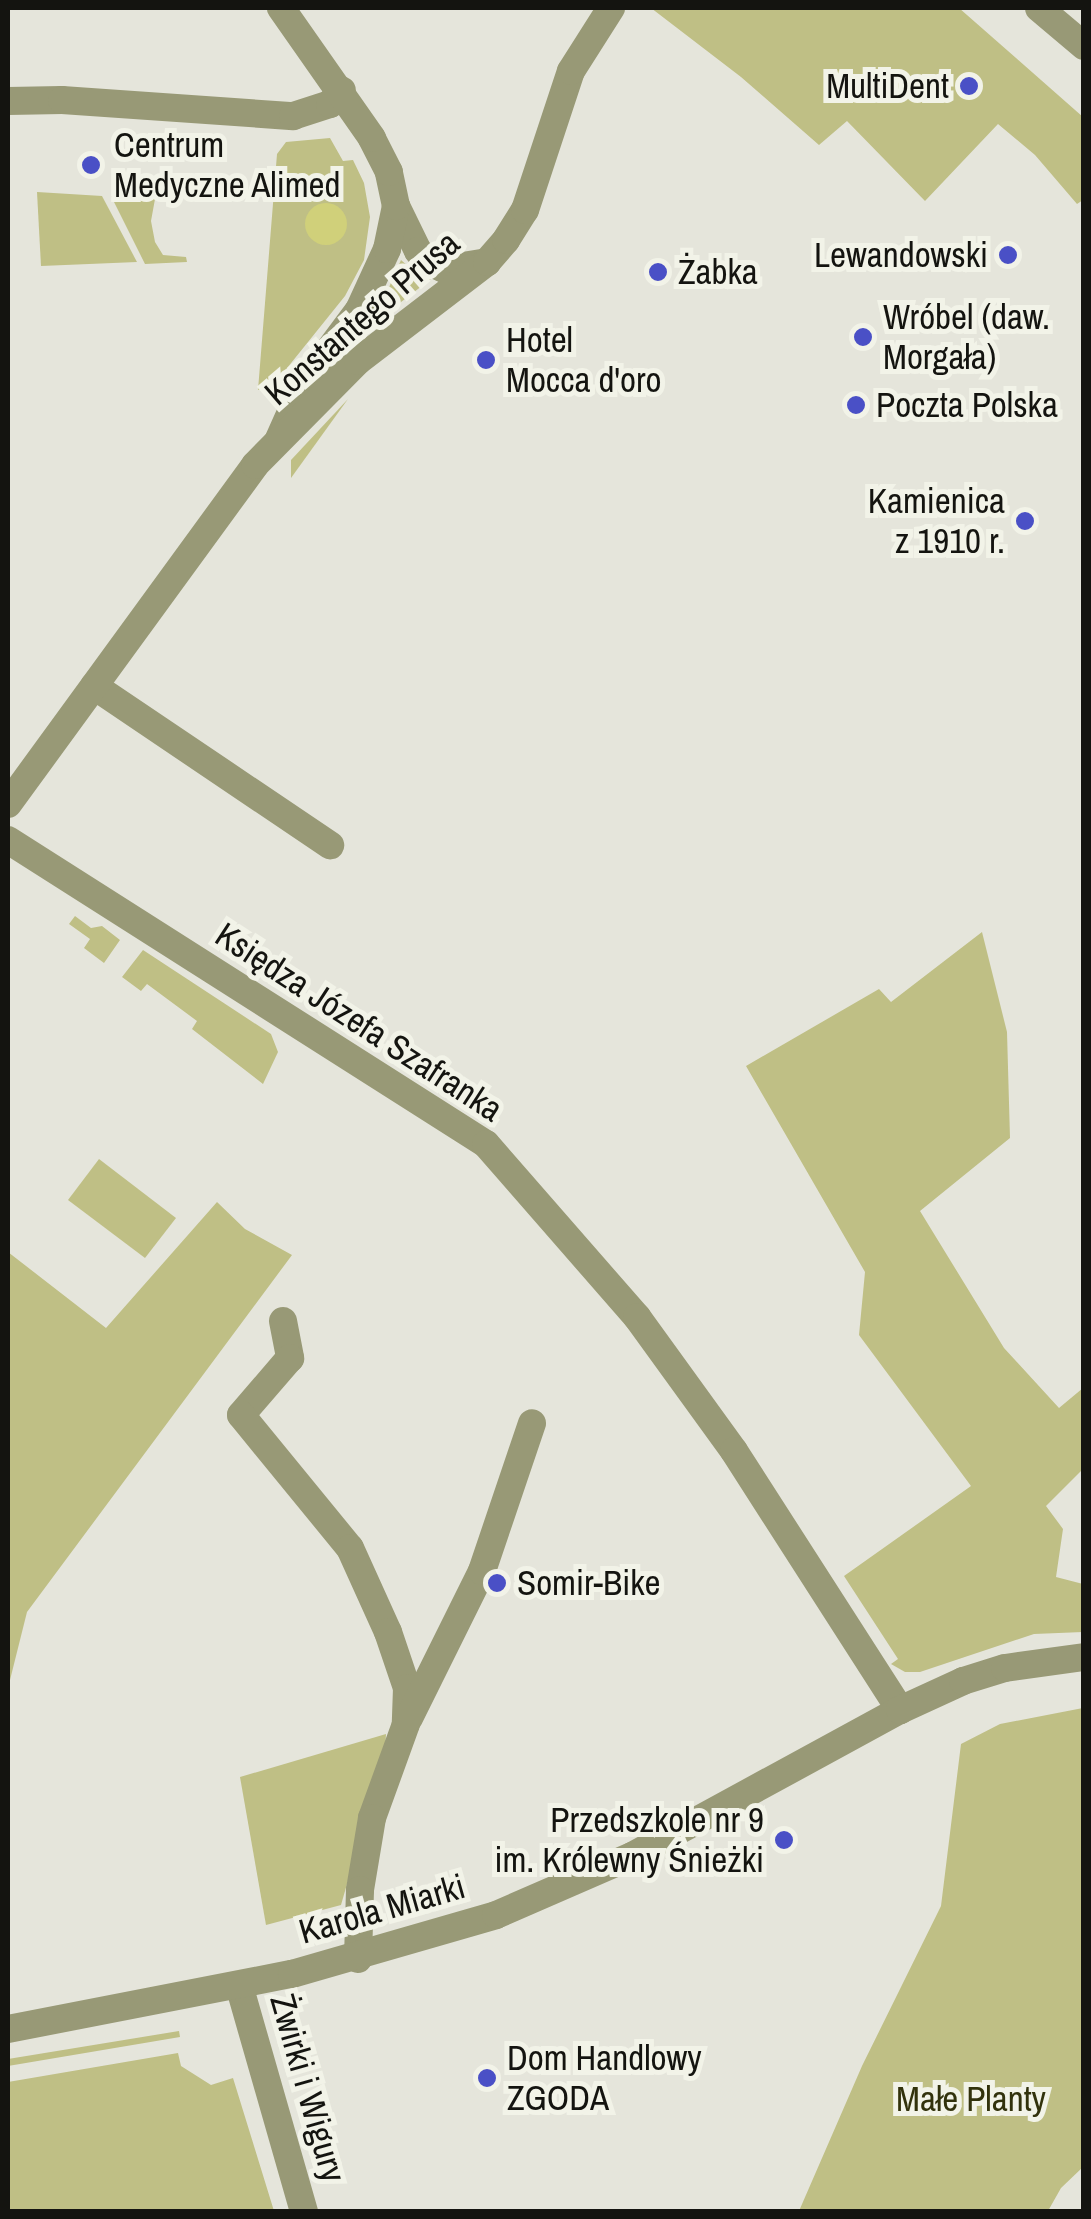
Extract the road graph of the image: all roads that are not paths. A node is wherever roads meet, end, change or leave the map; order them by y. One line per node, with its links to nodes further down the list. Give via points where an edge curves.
1 (281, 8): 5 (street)
2 (611, 8): 8 (street, Konstantego Prusa, via 571,71 526,210)
3 (1039, 8): 4 (street)
4 (1084, 46)
5 (342, 90): 6 (street, via 309,114 260,116); 7 (street, via 389,172)
6 (8, 101)
7 (396, 206): 8 (street, via 428,262 444,269); 9 (street, via 387,248 360,310 302,385)
8 (487, 262): 9 (street, Konstantego Prusa, via 377,345)
9 (278, 440): 10 (street, Konstantego Prusa)
10 (94, 686): 11 (street, Konstantego Prusa); 13 (street)
11 (8, 804)
12 (8, 840): 17 (street, Księdza Józefa Szafranka, via 486,1144 637,1318 734,1451)
13 (330, 844)
14 (282, 1321): 18 (street, via 290,1358 241,1415 350,1548 406,1688)
15 (532, 1423): 18 (street, via 482,1570)
16 (1084, 1657): 17 (street, Karola Miarki, via 1005,1668)
17 (900, 1710): 19 (street, Karola Miarki, via 632,1856 496,1915)
18 (406, 1724): 19 (street, via 372,1818)
19 (358, 1958): 20 (street, Karola Miarki)
20 (239, 1986): 21 (street, Karola Miarki); 22 (street, Żwirki i Wigury)
21 (8, 2030)
22 (304, 2212)

